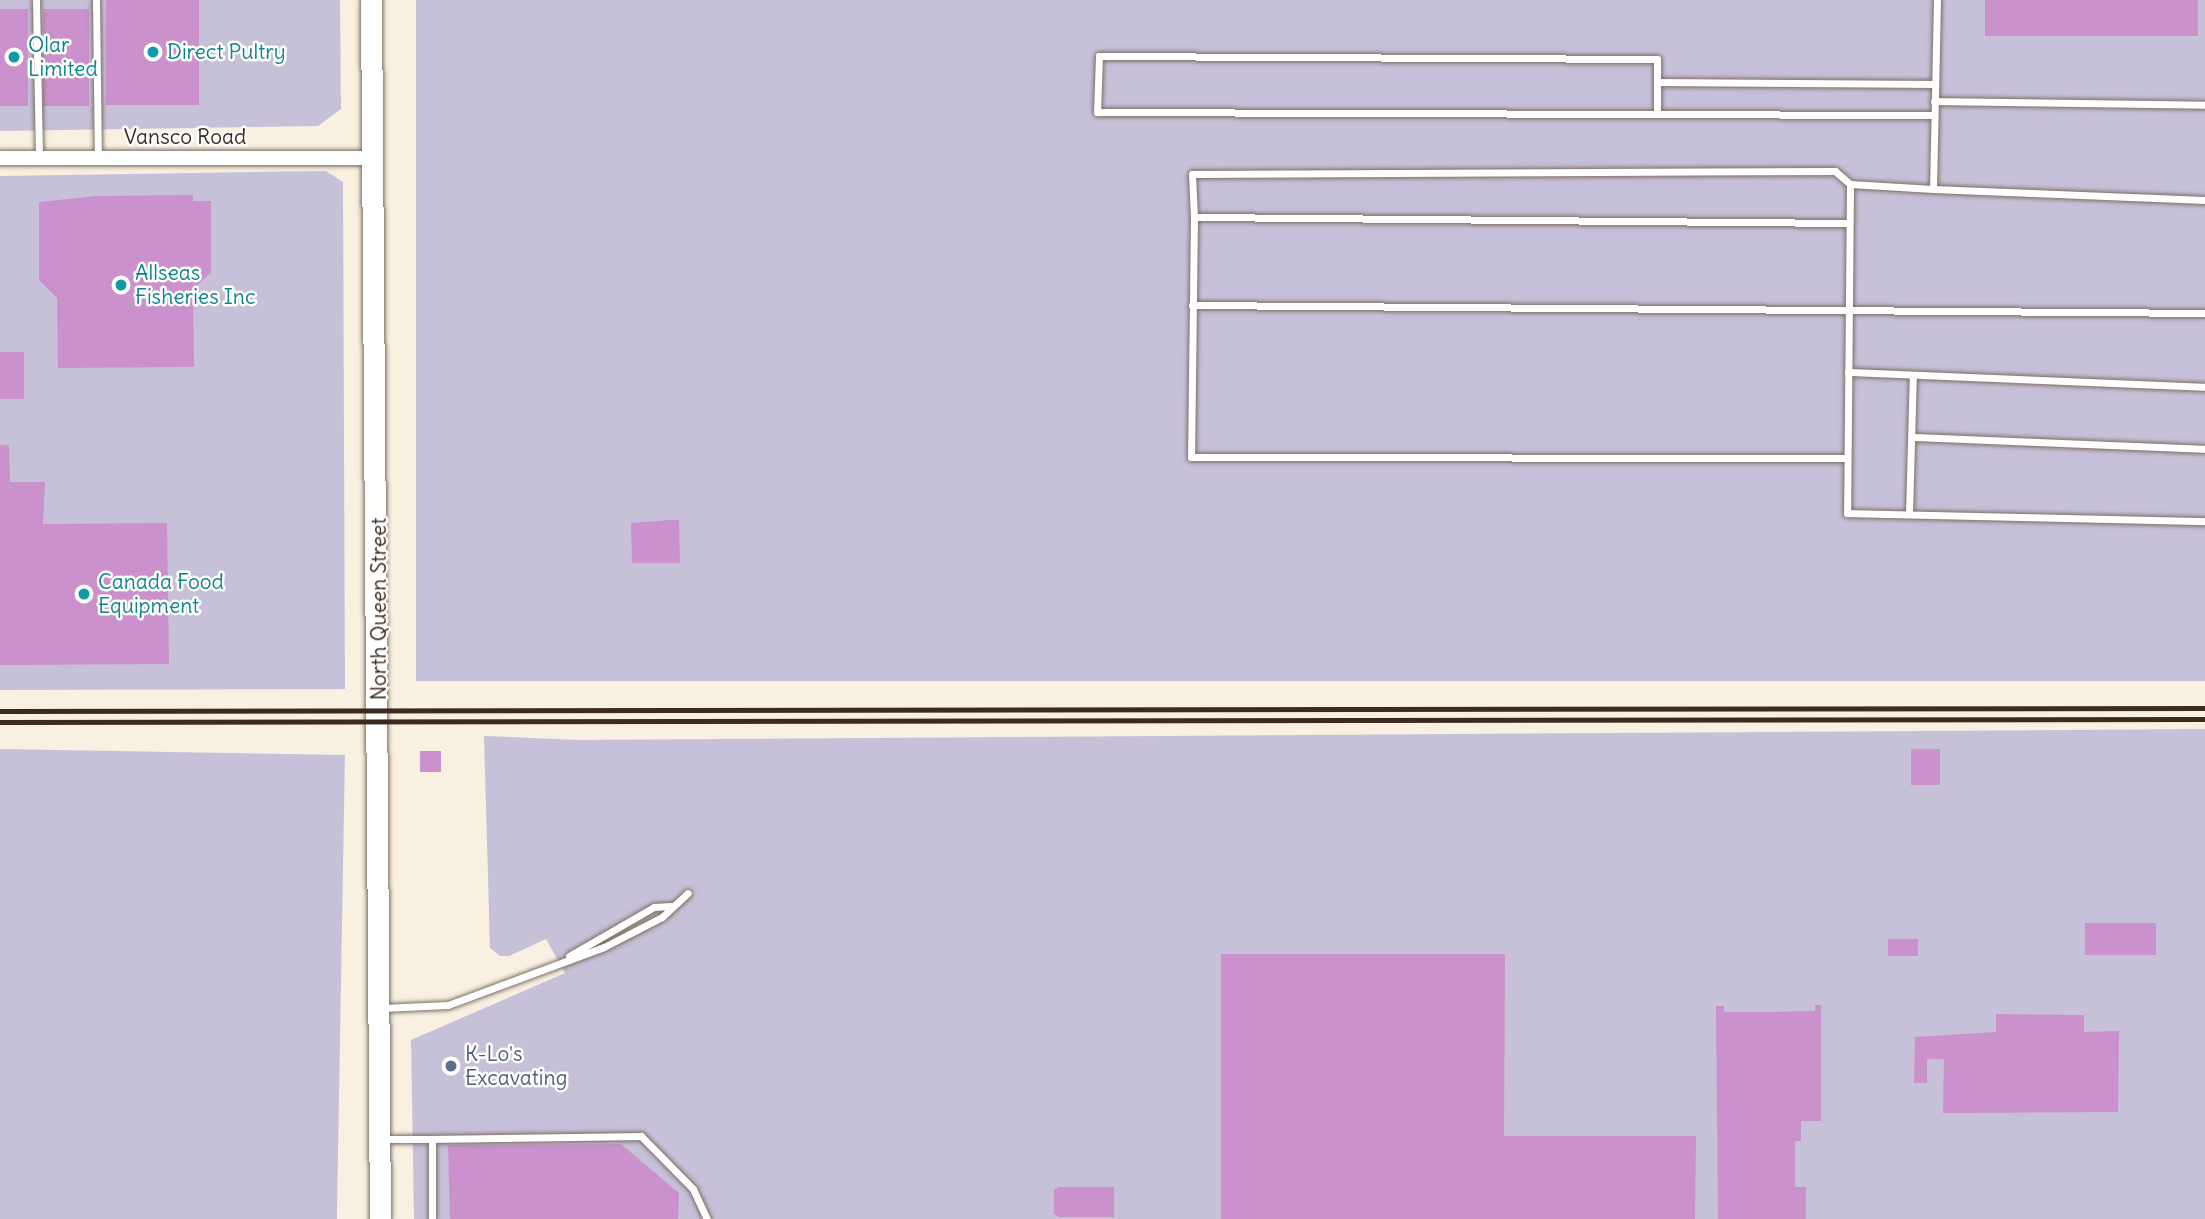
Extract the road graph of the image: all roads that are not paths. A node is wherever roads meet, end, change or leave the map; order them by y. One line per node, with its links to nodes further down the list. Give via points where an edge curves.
1 (36, 0): 12 (lane)
2 (96, 0): 13 (lane)
3 (371, 0): 14 (main road, North Queen Street)
4 (1937, 0): 6 (lane)
5 (1657, 82): 6 (lane); 9 (lane); 9 (lane, via 1657,59 1099,56 1097,112)
6 (1934, 84): 7 (lane)
7 (1934, 101): 8 (lane); 10 (lane)
8 (2205, 105)
9 (1657, 111): 10 (lane)
10 (1934, 114): 16 (lane)
11 (0, 158): 12 (street, Vansco Road)
12 (39, 158): 13 (street, Vansco Road)
13 (99, 158): 14 (street, Vansco Road)
14 (370, 158): 34 (main road, North Queen Street)
15 (1850, 184): 16 (lane); 18 (lane, via 1835,171 1192,174); 19 (lane)
16 (1933, 189): 17 (lane)
17 (2205, 200)
18 (1194, 217): 19 (lane); 20 (lane)
19 (1848, 223): 21 (lane)
20 (1192, 305): 21 (lane); 28 (lane, via 1191,457)
21 (1848, 308): 22 (lane); 23 (lane)
22 (2205, 313)
23 (1848, 372): 24 (lane); 28 (lane)
24 (1913, 375): 25 (lane); 26 (lane)
25 (2205, 387)
26 (1912, 437): 27 (lane); 29 (lane)
27 (2205, 449)
28 (1847, 458): 29 (lane, via 1847,513)
29 (1909, 514): 30 (lane)
30 (2205, 522)
31 (688, 893): 32 (lane)
32 (670, 906): 33 (lane, via 654,907); 33 (lane, via 662,917 628,936)
33 (568, 957): 34 (lane, via 448,1005)
34 (382, 1009): 35 (main road, North Queen Street)
35 (381, 1139): 36 (lane); 37 (main road, North Queen Street)
36 (432, 1139): 38 (lane); 39 (lane, via 641,1136 693,1189)
37 (380, 1219)
38 (432, 1219)
39 (707, 1219)

